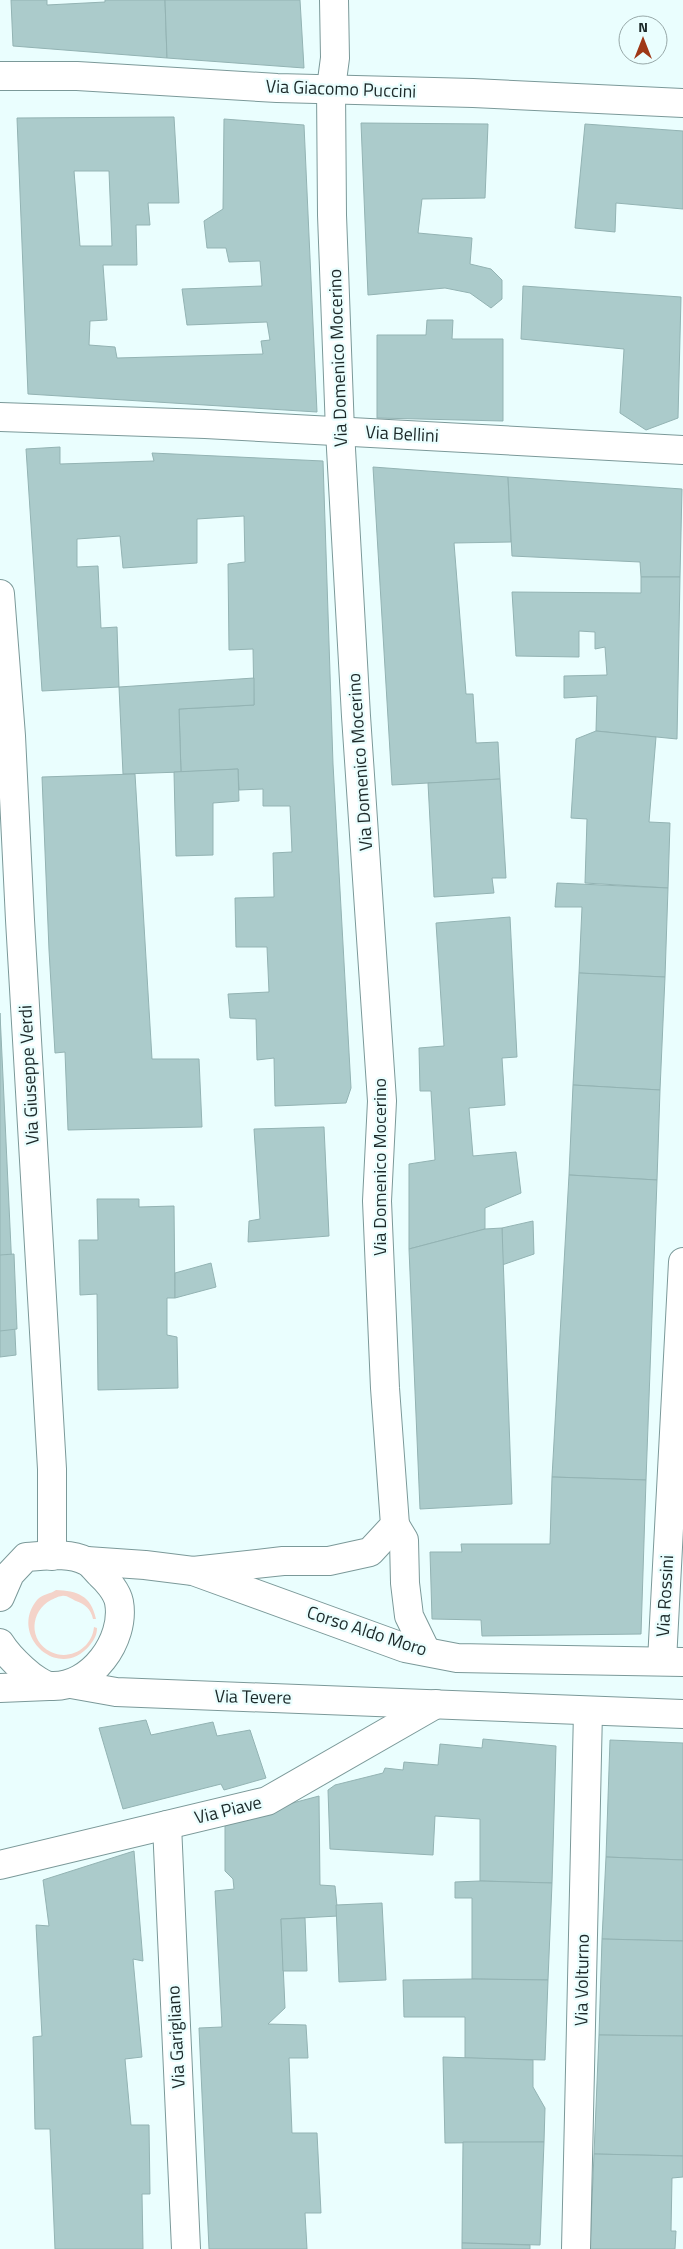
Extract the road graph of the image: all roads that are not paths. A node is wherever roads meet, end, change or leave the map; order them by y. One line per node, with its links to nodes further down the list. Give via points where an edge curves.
1 (334, 0): 3 (street, Via Domenico Mocerino)
2 (0, 76): 3 (street, Via Giacomo Puccini, via 77,76 277,88)
3 (332, 88): 4 (street, Via Giacomo Puccini); 6 (street, Via Domenico Mocerino, via 332,215)
4 (683, 103)
5 (0, 417): 6 (street, Via Bellini)
6 (340, 430): 7 (street, Via Bellini); 10 (street, Via Domenico Mocerino, via 382,1101 377,1201)
7 (683, 450)
8 (0, 594): 11 (street, Via Giuseppe Verdi, via 11,736 50,1449)
9 (683, 1262): 17 (street, Via Rossini)
10 (395, 1524): 13 (street, via 370,1552 329,1561 283,1561); 16 (street, Via Domenico Mocerino, via 404,1540 408,1616)
11 (26, 1556): 12 (street, Corso Aldo Moro, via 68,1555); 14 (street, via 10,1574)
12 (87, 1561): 13 (street, Corso Aldo Moro); 18 (street, via 106,1580 119,1601 118,1623 103,1658 88,1675)
13 (193, 1571): 16 (street, Corso Aldo Moro, via 405,1648)
14 (0, 1597)
15 (0, 1643): 18 (street, via 15,1663)
16 (426, 1652): 17 (street, Corso Aldo Moro, via 457,1658)
17 (672, 1661)
18 (60, 1685): 19 (street, Via Tevere); 20 (street, Via Tevere, via 116,1692)
19 (0, 1688)
20 (436, 1704): 21 (street); 23 (street, Via Piave, via 267,1801)
21 (588, 1711): 22 (street); 26 (street, Via Volturno)
22 (683, 1714)
23 (166, 1825): 24 (street, Via Piave); 25 (street, Via Garigliano)
24 (0, 1866)
25 (186, 2249)
26 (576, 2249)

